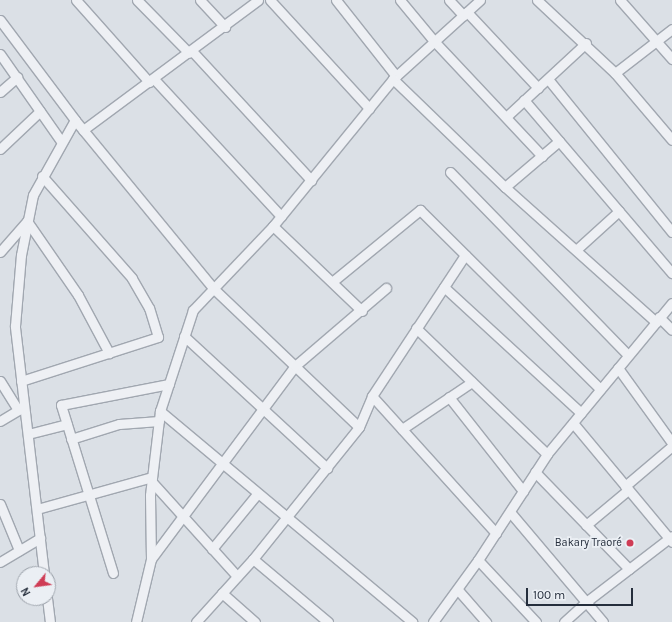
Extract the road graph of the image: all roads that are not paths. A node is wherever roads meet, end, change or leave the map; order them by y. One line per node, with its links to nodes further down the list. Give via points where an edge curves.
1 (76, 0): 26 (street)
2 (137, 0): 19 (street)
3 (200, 0): 14 (street)
4 (258, 0): 14 (street)
5 (270, 0): 30 (street)
6 (336, 0): 24 (street)
7 (400, 0): 16 (street)
8 (449, 0): 12 (street)
9 (480, 0): 12 (street)
10 (537, 0): 18 (street)
11 (620, 0): 17 (street)
12 (465, 13): 16 (street); 27 (street)
13 (0, 20): 33 (street)
14 (225, 27): 19 (street)
15 (672, 29): 17 (street)
16 (434, 41): 24 (street); 32 (street)
17 (656, 41): 21 (street); 22 (street)
18 (585, 44): 22 (street); 25 (street)
19 (190, 52): 26 (street); 42 (street)
20 (0, 54): 23 (street)
21 (672, 59)
22 (615, 73): 35 (street)
23 (16, 77): 28 (street); 31 (street)
24 (394, 77): 30 (street); 43 (street)
25 (548, 79): 27 (street); 48 (street)
26 (152, 81): 34 (street); 45 (street)
27 (538, 88): 29 (street)
28 (0, 92)
29 (524, 100): 32 (street); 37 (street)
30 (369, 108): 42 (street)
31 (40, 111): 36 (street); 38 (street)
32 (506, 117): 39 (street)
33 (75, 120): 34 (street); 36 (street)
34 (83, 130): 56 (street)
35 (672, 140)
36 (61, 141): 41 (street)
37 (559, 141): 39 (street); 44 (street)
38 (0, 149)
39 (542, 156): 43 (street)
40 (450, 172): 64 (street)
41 (42, 176): 46 (street, via 32,195); 63 (street, via 132,278 149,308 158,337)
42 (311, 180): 45 (street)
43 (505, 187): 49 (street)
44 (619, 211): 49 (street); 52 (street)
45 (281, 216): 47 (street)
46 (27, 221): 50 (street); 63 (street, via 78,295); 68 (street, via 21,255 15,326)
47 (273, 226): 53 (street); 56 (street)
48 (672, 232)
49 (576, 250): 59 (street)
50 (0, 252)
51 (465, 255): 53 (street, via 420,210); 55 (street); 71 (street)
52 (672, 273)
53 (332, 282): 58 (street)
54 (386, 288): 58 (street)
55 (444, 288): 60 (street); 76 (street)
56 (214, 289): 62 (street, via 193,310); 65 (street)
57 (672, 303): 59 (street)
58 (362, 311): 65 (street)
59 (658, 319): 61 (street); 64 (street)
60 (416, 328): 69 (street); 72 (street)
61 (672, 330)
62 (184, 336): 70 (street); 75 (street)
63 (109, 353): 68 (street)
64 (628, 355): 66 (street)
65 (295, 366): 75 (street); 81 (street)
66 (618, 368): 71 (street); 85 (street)
67 (0, 381): 74 (street)
68 (21, 381): 74 (street)
69 (472, 382): 73 (street); 87 (street)
70 (169, 384): 77 (street); 80 (street, via 61,406)
71 (600, 389): 76 (street)
72 (372, 396): 81 (street); 82 (street)
73 (450, 397): 82 (street); 93 (street)
74 (21, 408): 78 (street); 83 (street)
75 (263, 408): 88 (street); 89 (street)
76 (581, 413): 79 (street)
77 (159, 416): 84 (street, via 119,424); 88 (street); 91 (street)
78 (0, 421)
79 (572, 423): 87 (street); 92 (street)
80 (67, 424): 83 (street); 84 (street)
81 (359, 427): 89 (street)
82 (402, 429): 102 (street)
83 (28, 434): 97 (street)
84 (72, 439): 95 (street)
85 (672, 443)
86 (672, 446): 92 (street)
87 (546, 454): 90 (street)
88 (222, 462): 94 (street); 99 (street)
89 (327, 468): 100 (street)
90 (535, 472): 93 (street); 101 (street)
91 (152, 479): 95 (street); 99 (street); 108 (street)
92 (627, 488): 101 (street); 104 (street)
93 (523, 491): 98 (street)
94 (258, 494): 100 (street); 105 (street)
95 (89, 495): 97 (street); 113 (street)
96 (1, 508): 106 (street)
97 (37, 509): 103 (street)
98 (510, 512): 102 (street); 117 (street)
99 (183, 517): 105 (street); 108 (street)
100 (285, 519): 107 (street); 124 (street)
101 (586, 525): 112 (street)
102 (496, 532): 109 (street)
103 (40, 538): 106 (street); 111 (street)
104 (671, 539): 112 (street)
105 (212, 549): 114 (street)
106 (19, 550): 110 (street)
107 (253, 559): 114 (street); 123 (street)
108 (151, 560): 120 (street)
109 (478, 560): 115 (street); 127 (street)
110 (0, 562)
111 (43, 566)
112 (629, 569): 117 (street)
113 (113, 573)
114 (237, 576): 116 (street)
115 (458, 590): 125 (street); 126 (street)
116 (222, 593): 121 (street); 122 (street)
117 (586, 602): 128 (street); 129 (street)
118 (48, 606): 119 (street)
119 (49, 622)
120 (136, 622)
121 (196, 622)
122 (255, 622)
123 (328, 622)
124 (412, 622)
125 (433, 622)
126 (486, 622)
127 (536, 622)
128 (564, 622)
129 (603, 622)

